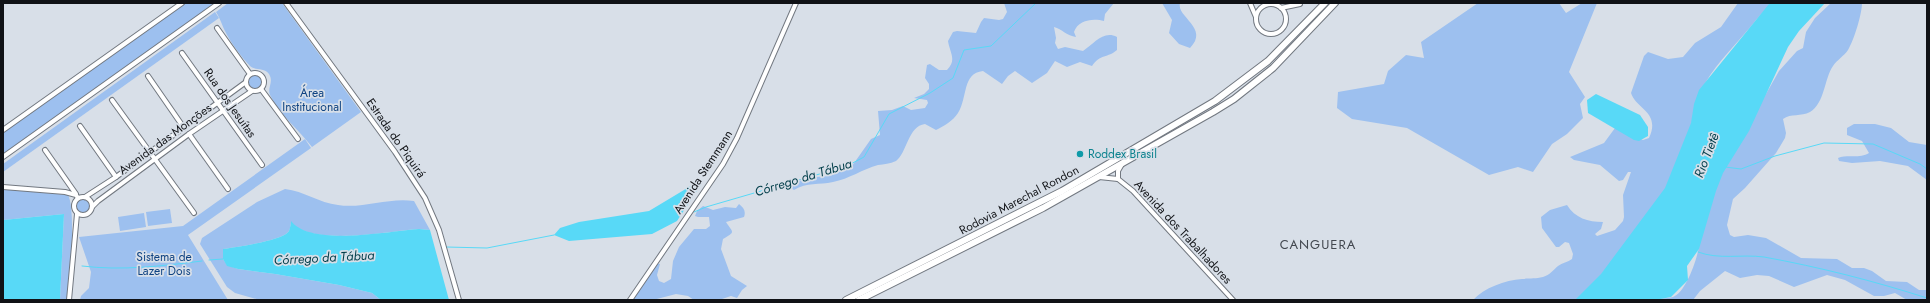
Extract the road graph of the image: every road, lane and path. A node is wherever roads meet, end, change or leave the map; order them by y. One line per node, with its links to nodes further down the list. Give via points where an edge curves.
1 (182, 3): 24 (street)
2 (219, 3): 29 (street)
3 (286, 3): 44 (street, Estrada do Piquirá, via 395,152 425,198 439,230)
4 (796, 3): 45 (street, Avenida Stemmann, via 738,138)
5 (1250, 3): 11 (street)
6 (1325, 3): 46 (highway, Rodovia Marechal Rondon, via 1268,61 1215,101 1062,191)
7 (1335, 3): 31 (highway, Rodovia Marechal Rondon, via 1273,68 1255,83 1213,112)
8 (1266, 4): 10 (street); 11 (street)
9 (1300, 4): 10 (street)
10 (1281, 8): 11 (street, via 1286,20 1284,26 1272,34 1259,28)
11 (1256, 18)
12 (217, 28): 14 (street)
13 (182, 53): 20 (street, Rua dos Jesuítas)
14 (250, 74): 16 (street); 17 (street, via 256,72 263,76 264,84)
15 (148, 76): 23 (street)
16 (246, 82): 18 (street); 20 (street, Avenida das Monções)
17 (261, 89): 18 (street); 26 (street)
18 (252, 91): 21 (street, Avenida das Monções)
19 (112, 100): 28 (street)
20 (218, 103): 21 (street, Rua dos Jesuítas); 23 (street, Avenida das Monções)
21 (223, 110): 25 (street, Avenida das Monções); 32 (street, Rua dos Jesuítas)
22 (80, 126): 33 (street)
23 (184, 128): 28 (street, Avenida das Monções)
24 (3, 130)
25 (189, 134): 30 (street, Avenida das Monções); 37 (street)
26 (298, 139)
27 (45, 150): 38 (street)
28 (150, 152): 30 (street); 33 (street, Avenida das Monções)
29 (3, 158)
30 (155, 159): 40 (street, Avenida das Monções); 41 (street)
31 (1122, 164): 34 (highway, Rodovia Marechal Rondon); 35 (street, Avenida dos Trabalhadores, via 1118,171)
32 (262, 165)
33 (116, 177): 39 (street, Avenida das Monções)
34 (1099, 177): 35 (street, Avenida dos Trabalhadores); 47 (highway, Rodovia Marechal Rondon, via 1043,208)
35 (1118, 179): 48 (street, Avenida dos Trabalhadores)
36 (3, 186): 38 (street, via 66,192)
37 (228, 189)
38 (77, 196): 39 (street); 42 (street, via 73,205)
39 (85, 197): 40 (street)
40 (92, 207): 42 (street, via 86,215)
41 (194, 213)
42 (77, 214): 43 (street)
43 (69, 300)
44 (459, 300)
45 (630, 300)
46 (846, 300)
47 (859, 300)
48 (1233, 300)

